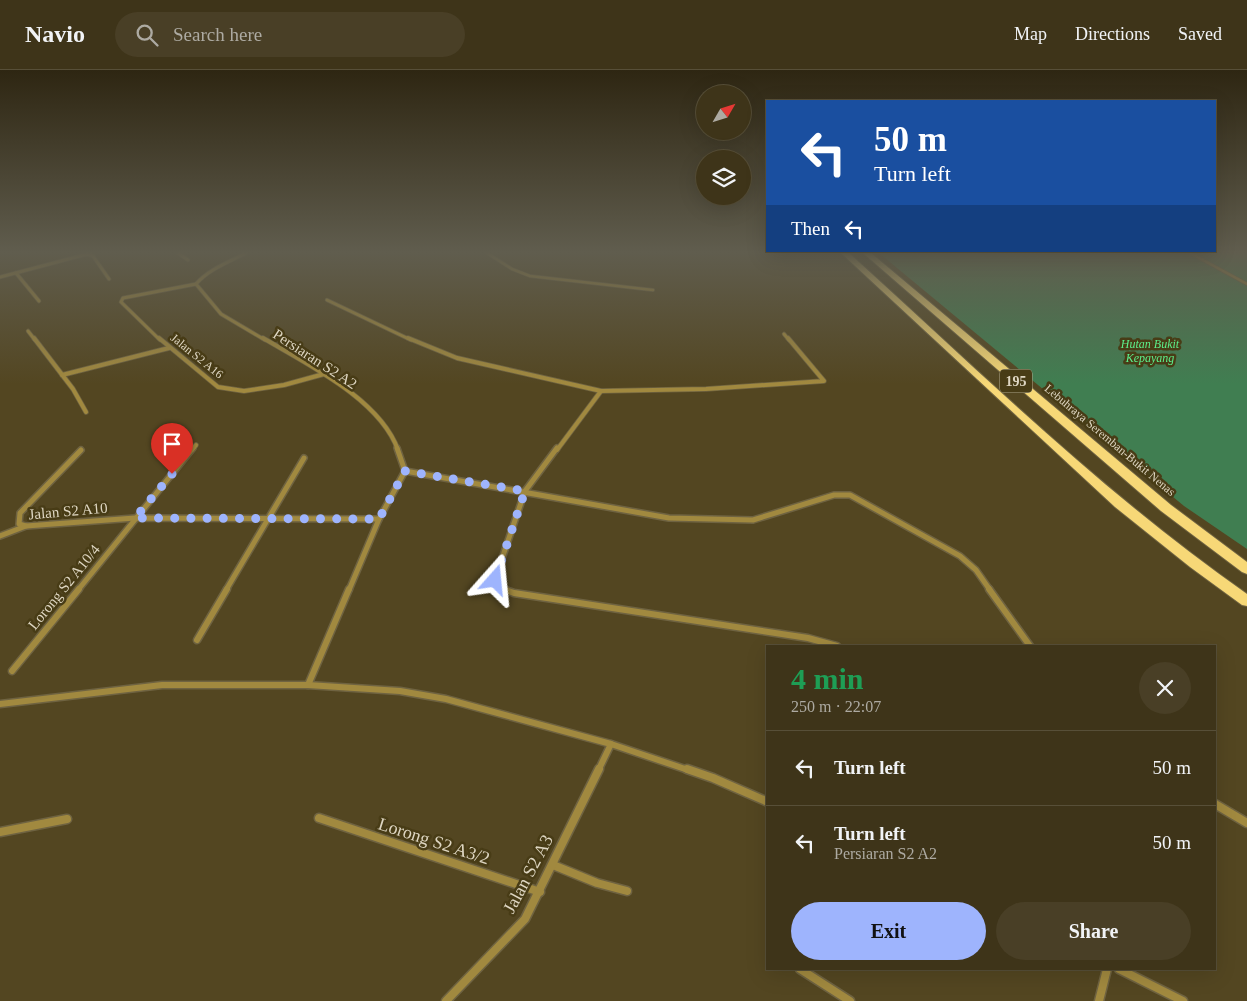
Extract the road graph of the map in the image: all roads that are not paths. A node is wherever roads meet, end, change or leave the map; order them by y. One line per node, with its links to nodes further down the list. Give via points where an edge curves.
1 (34, 296): 7 (street)
2 (129, 296): 10 (street, Jalan S2 A16, via 122,298 121,302)
3 (206, 296): 11 (street, Persiaran S2 A2, via 221,314)
4 (892, 296): 26 (highway, 195, via 1120,504)
5 (917, 296): 25 (highway, Lebuhraya Seremban-Bukit Nenas / 195, via 1166,508)
6 (327, 300): 13 (street, via 457,358)
7 (38, 301)
8 (28, 331): 12 (street)
9 (784, 334): 13 (street, via 824,381 706,390)
10 (169, 348): 11 (street, Jalan S2 A16, via 218,387 244,390 274,387); 12 (street)
11 (324, 374): 18 (street, Persiaran S2 A2, via 375,412 394,439)
12 (62, 375): 14 (street)
13 (601, 391): 19 (street)
14 (86, 412)
15 (196, 445): 20 (street, Lorong S2 A10/4)
16 (81, 450): 23 (street, via 20,513 19,524)
17 (304, 458): 21 (street)
18 (405, 471): 19 (street); 22 (street)
19 (525, 491): 28 (street, via 495,580 498,587 514,593); 29 (street, via 669,518 753,520 834,495 850,495 960,556 976,570)
20 (135, 518): 21 (street, Jalan S2 A10); 23 (street, Jalan S2 A10); 30 (street, Lorong S2 A10/4)
21 (269, 519): 22 (street, Jalan S2 A10); 27 (street)
22 (379, 519): 31 (street)
23 (26, 526): 24 (street, Jalan S2 A10)
24 (0, 536)
25 (1247, 569)
26 (1247, 601)
27 (197, 640)
28 (833, 645)
29 (1029, 645)
30 (12, 671)
31 (308, 685): 32 (street, via 162,686); 33 (street, via 400,691 446,699)
32 (0, 704)
33 (611, 744): 34 (street, via 713,778); 40 (street, Jalan S2 A3)
34 (766, 801)
35 (1216, 805): 38 (street)
36 (319, 818): 42 (street, Lorong S2 A3/2)
37 (67, 819): 39 (street)
38 (1247, 823)
39 (0, 832)
40 (553, 865): 41 (street); 42 (street, Jalan S2 A3)
41 (627, 891)
42 (540, 892): 46 (street, Jalan S2 A3, via 525,919)
43 (802, 970): 47 (street)
44 (1107, 970): 48 (street)
45 (1121, 970): 49 (street)
46 (446, 1001)
47 (850, 1001)
48 (1099, 1001)
49 (1183, 1001)

